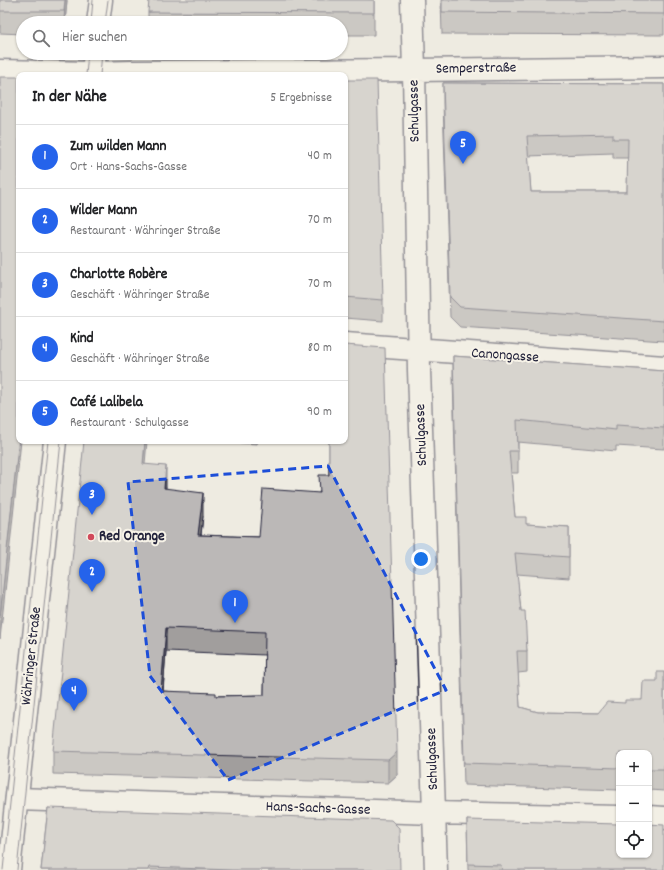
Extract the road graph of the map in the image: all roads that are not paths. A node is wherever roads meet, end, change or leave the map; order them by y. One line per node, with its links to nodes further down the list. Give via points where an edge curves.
1 (101, 0): 3 (street)
2 (412, 0): 6 (street, Schulgasse)
3 (99, 16)
4 (94, 67): 6 (street, Semperstraße); 7 (street, Semperstraße)
5 (664, 67): 6 (street, Semperstraße)
6 (414, 70): 9 (street, Schulgasse)
7 (0, 71)
8 (348, 344): 9 (street, Canongasse)
9 (419, 349): 10 (street, Canongasse); 13 (street, Schulgasse)
10 (664, 367)
11 (55, 444): 12 (street, Währinger Straße)
12 (17, 799): 13 (street, Hans-Sachs-Gasse); 17 (street, Währinger Straße)
13 (434, 813): 14 (street, Hans-Sachs-Gasse); 18 (street, Schulgasse)
14 (616, 817)
15 (652, 817): 16 (street)
16 (664, 818)
17 (9, 870)
18 (436, 870)

